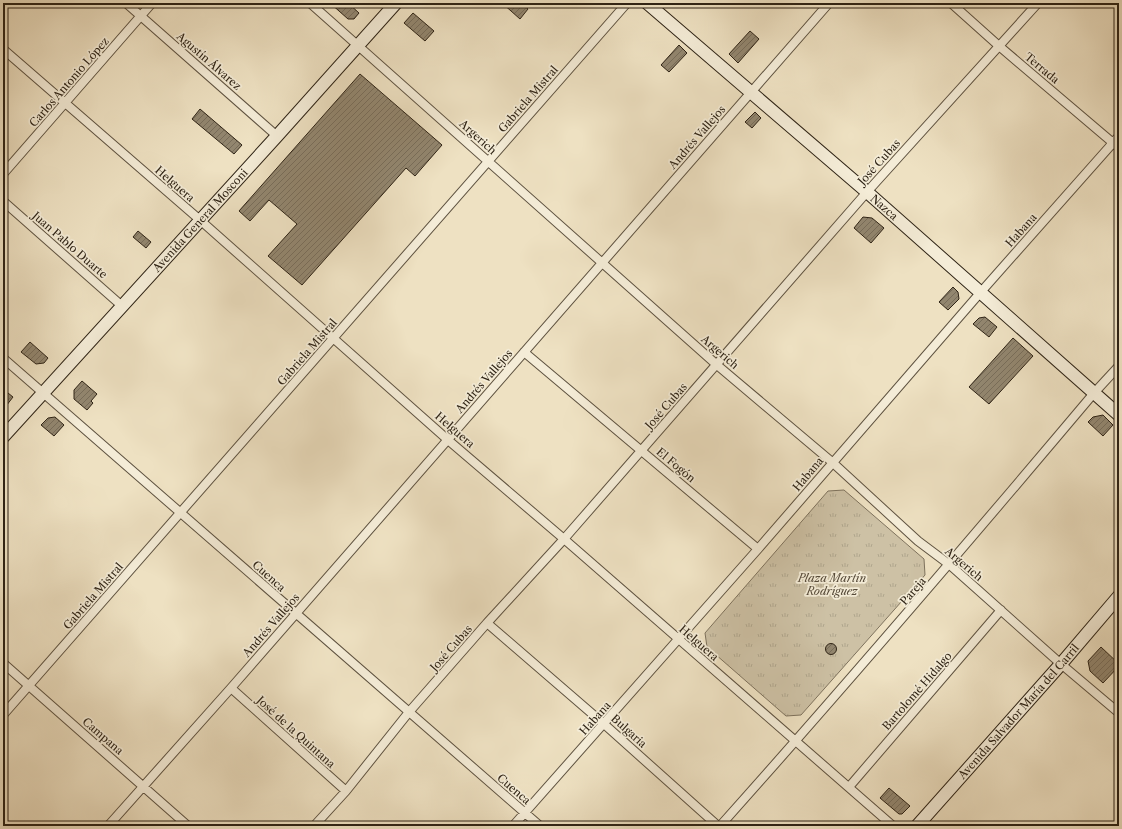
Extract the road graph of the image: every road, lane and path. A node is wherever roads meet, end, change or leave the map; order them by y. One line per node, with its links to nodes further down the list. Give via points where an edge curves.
1 (126, 3): 10 (street, Agustín Álvarez)
2 (152, 3): 10 (street, Carlos Antonio López)
3 (310, 3): 11 (street, Argerich)
4 (396, 3): 11 (street, Avenida General Mosconi)
5 (627, 3): 19 (street, Gabriela Mistral)
6 (647, 3): 14 (street, Nazca)
7 (829, 3): 14 (street, Andrés Vallejos)
8 (951, 3): 12 (street, Terrada)
9 (1038, 3): 12 (street, José Cubas)
10 (141, 16): 15 (street, Carlos Antonio López); 16 (street, Agustín Álvarez)
11 (359, 45): 16 (street, Avenida General Mosconi); 19 (street, Argerich)
12 (999, 46): 18 (street, Terrada); 21 (street, José Cubas)
13 (3, 49): 15 (street, Helguera)
14 (751, 92): 21 (street, Nazca); 24 (street, Andrés Vallejos)
15 (66, 103): 20 (street, Carlos Antonio López); 23 (street, Helguera)
16 (277, 136): 23 (street, Avenida General Mosconi)
17 (1119, 136): 18 (street, Habana)
18 (1116, 146): 25 (street, Habana)
19 (489, 161): 24 (street, Argerich); 27 (street, Gabriela Mistral)
20 (3, 174)
21 (867, 192): 25 (street, Nazca); 30 (street, José Cubas)
22 (3, 201): 26 (street, Juan Pablo Duarte)
23 (200, 220): 26 (street, Avenida General Mosconi); 27 (street, Helguera)
24 (603, 262): 28 (street, Andrés Vallejos); 30 (street, Argerich)
25 (980, 293): 33 (street, Nazca); 38 (street, Habana)
26 (122, 306): 32 (street, Avenida General Mosconi)
27 (334, 338): 36 (street, Helguera); 39 (street, Gabriela Mistral)
28 (524, 352): 36 (street, Andrés Vallejos); 37 (street, El Fogón)
29 (3, 358): 32 (street, Cuenca)
30 (717, 364): 37 (street, José Cubas); 38 (street, Argerich)
31 (1119, 366): 33 (street, Pareja)
32 (43, 392): 35 (street, Avenida General Mosconi); 39 (street, Cuenca)
33 (1094, 393): 34 (street, Nazca); 42 (street, Pareja)
34 (1119, 415)
35 (3, 437)
36 (448, 440): 40 (street, Helguera); 45 (street, Andrés Vallejos)
37 (642, 450): 40 (street, José Cubas); 41 (street, El Fogón)
38 (832, 462): 41 (street, Habana); 42 (street, Argerich, via 918,541)
39 (181, 512): 45 (street, Cuenca); 50 (street, Gabriela Mistral)
40 (564, 539): 46 (street, José Cubas); 47 (street, Helguera)
41 (758, 549): 47 (street, Habana)
42 (950, 565): 44 (street, Argerich); 56 (street, Pareja)
43 (1119, 596): 49 (street, Avenida Salvador María del Carril)
44 (1001, 610): 49 (street, Argerich); 58 (street, Bartolomé Hidalgo)
45 (295, 614): 51 (street, Andrés Vallejos); 52 (street, Cuenca)
46 (487, 623): 52 (street, José Cubas); 55 (street, Bulgaria)
47 (679, 639): 55 (street, Habana); 56 (street, Helguera)
48 (3, 663): 50 (street, Campana)
49 (1061, 664): 53 (street, Argerich); 68 (street, Avenida Salvador María del Carril)
50 (28, 686): 54 (street, Gabriela Mistral); 57 (street, Campana)
51 (231, 688): 57 (street, Andrés Vallejos); 59 (street, José de la Quintana)
52 (409, 712): 59 (street, José Cubas); 60 (street, Cuenca)
53 (1119, 713)
54 (3, 715)
55 (604, 724): 60 (street, Habana); 66 (street, Bulgaria)
56 (796, 741): 58 (street, Helguera); 66 (street, Pareja)
57 (144, 786): 61 (street, Andrés Vallejos); 62 (street, Campana)
58 (848, 787): 67 (street, Helguera)
59 (346, 792): 63 (street, José Cubas)
60 (525, 813): 64 (street, Habana); 65 (street, Cuenca)
61 (108, 826)
62 (188, 826)
63 (314, 826)
64 (513, 826)
65 (540, 826)
66 (719, 826)
67 (893, 826)
68 (917, 826)

